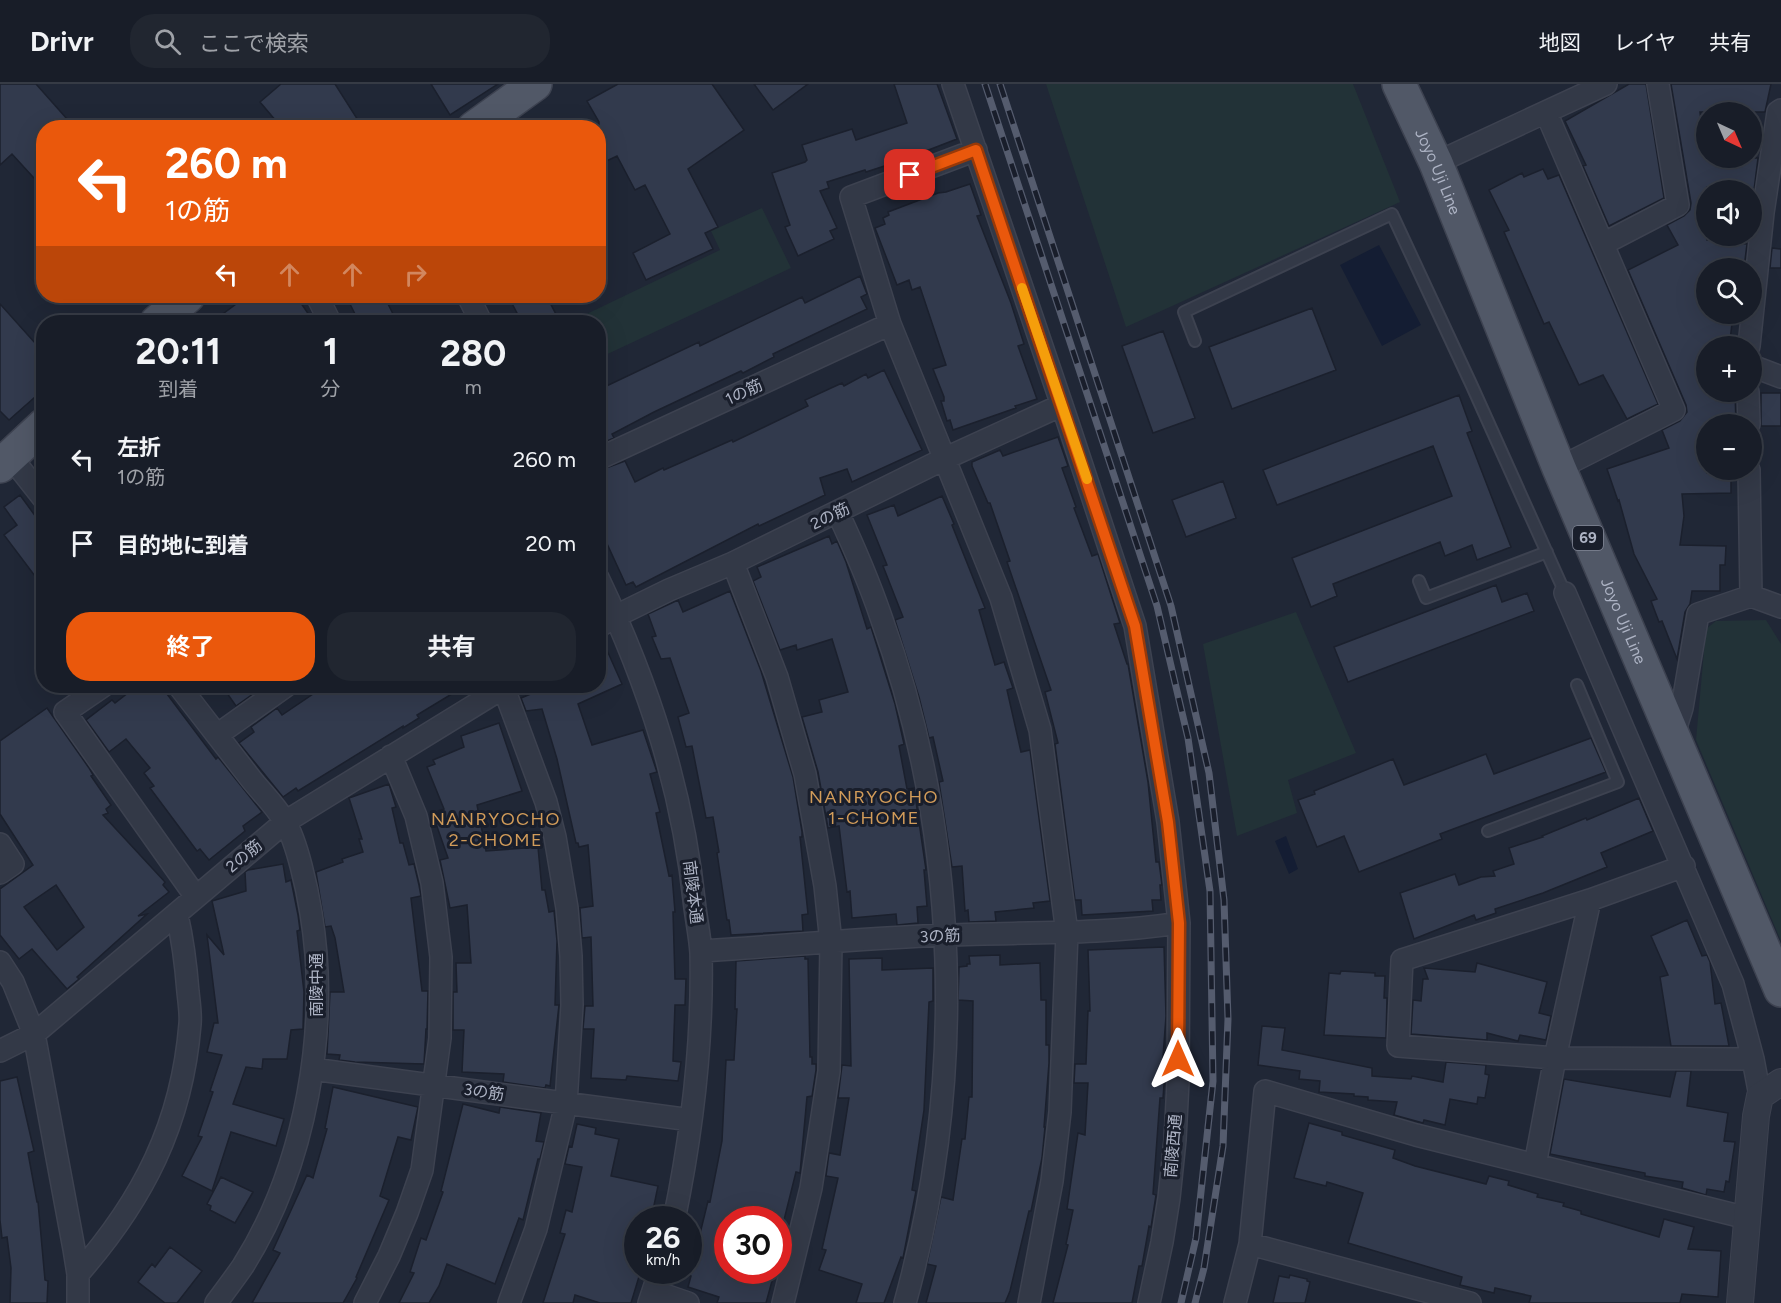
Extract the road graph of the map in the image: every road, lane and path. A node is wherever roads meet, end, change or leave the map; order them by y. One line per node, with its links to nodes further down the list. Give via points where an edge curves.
1 (535, 84): 8 (main road)
2 (953, 84): 9 (street, 南陵西通)
3 (1399, 84): 10 (main road, Joyo Uji Line / 69)
4 (1606, 84): 7 (street)
5 (1658, 84): 11 (street, via 1678,205)
6 (1781, 110): 15 (street, via 1763,213)
7 (1546, 112): 10 (street); 11 (street)
8 (485, 120)
9 (976, 150): 14 (street, via 851,197); 19 (street, 南陵西通)
10 (1436, 163): 24 (main road, Joyo Uji Line / 69)
11 (1603, 244): 24 (street, via 1674,410)
12 (180, 303): 13 (main road)
13 (165, 315)
14 (890, 324): 21 (street, 1の筋); 22 (street)
15 (1750, 336)
16 (1195, 341): 28 (lane, via 1184,312 1392,214)
17 (1762, 370): 18 (street)
18 (1781, 377)
19 (1062, 405): 22 (street, 2の筋); 52 (street, 南陵西通, via 1135,626 1168,822)
20 (36, 432): 23 (main road)
21 (606, 455)
22 (944, 459): 27 (street, 2の筋); 53 (street, via 1001,598 1040,730)
23 (5, 461): 26 (street)
24 (1558, 468): 42 (main road, Joyo Uji Line / 69)
25 (1749, 480): 32 (street)
26 (36, 491)
27 (838, 513): 29 (street, 2の筋); 54 (street, via 882,618 914,727 933,823)
28 (1547, 552): 30 (lane, via 1426,598); 31 (lane)
29 (733, 562): 34 (street, 2の筋); 55 (street, via 777,677 805,774)
30 (1419, 581)
31 (1565, 593): 47 (street)
32 (1751, 596): 33 (street); 42 (street, via 1698,614 1683,708)
33 (1781, 607)
34 (607, 622): 56 (street, 南陵本通, via 650,699 675,784)
35 (1577, 685): 45 (lane, via 1618,782)
36 (93, 693): 49 (street, via 65,712)
37 (184, 693): 41 (street, 南陵中通)
38 (276, 693): 41 (street)
39 (493, 693): 43 (street, 2の筋)
40 (507, 693): 66 (street, via 546,802 565,896 572,1005)
41 (217, 735): 44 (street, 南陵中通)
42 (1673, 737): 58 (main road, Joyo Uji Line / 69)
43 (391, 756): 44 (street, 2の筋); 64 (street, via 416,816 437,917 442,997)
44 (285, 822): 49 (street, 2の筋); 63 (street, 南陵中通, via 308,897 315,936 318,974)
45 (1488, 831)
46 (0, 844): 48 (street, via 13,864)
47 (1684, 866): 50 (street); 62 (street, via 1733,984)
48 (0, 873)
49 (196, 897): 51 (street, 2の筋)
50 (1590, 900): 61 (street); 61 (street, via 1402,960 1398,1046)
51 (177, 915): 59 (street, 2の筋); 72 (street, via 185,947 191,1022 182,1083 166,1138 140,1190 105,1243)
52 (1179, 923): 53 (street, 3の筋); 83 (street, 南陵西通, via 1175,1140 1162,1242)
53 (1067, 933): 54 (street, 3の筋); 82 (street, via 1060,1112)
54 (945, 935): 55 (street, 3の筋); 81 (street, via 948,996 942,1113 925,1222)
55 (831, 943): 56 (street, 3の筋); 80 (street, via 829,1071 811,1188)
56 (701, 951): 67 (street, 南陵本通)
57 (0, 962): 59 (street)
58 (1781, 990)
59 (34, 1034): 60 (street, 2の筋); 72 (street)
60 (0, 1051)
61 (1555, 1058): 62 (street); 68 (street)
62 (1753, 1059): 65 (street)
63 (312, 1069): 64 (street, 3の筋); 76 (street, 南陵中通, via 297,1137 273,1207 243,1266)
64 (433, 1085): 66 (street, 3の筋); 77 (street, via 422,1170 389,1256)
65 (1771, 1089): 70 (street, via 1756,1116)
66 (566, 1104): 67 (street, 3の筋); 78 (street, via 536,1229)
67 (691, 1120): 69 (street, 南陵本通)
68 (1535, 1165): 70 (street); 71 (street, via 1265,1090)
69 (677, 1206)
70 (1747, 1218): 86 (street)
71 (1250, 1244): 73 (street); 84 (street)
72 (78, 1274): 75 (street)
73 (1404, 1295): 85 (street)
74 (651, 1297): 79 (street)
75 (78, 1303)
76 (216, 1303)
77 (365, 1303)
78 (509, 1303)
79 (688, 1303)
80 (783, 1303)
81 (905, 1303)
82 (1029, 1303)
83 (1149, 1303)
84 (1235, 1303)
85 (1470, 1303)
86 (1740, 1303)

